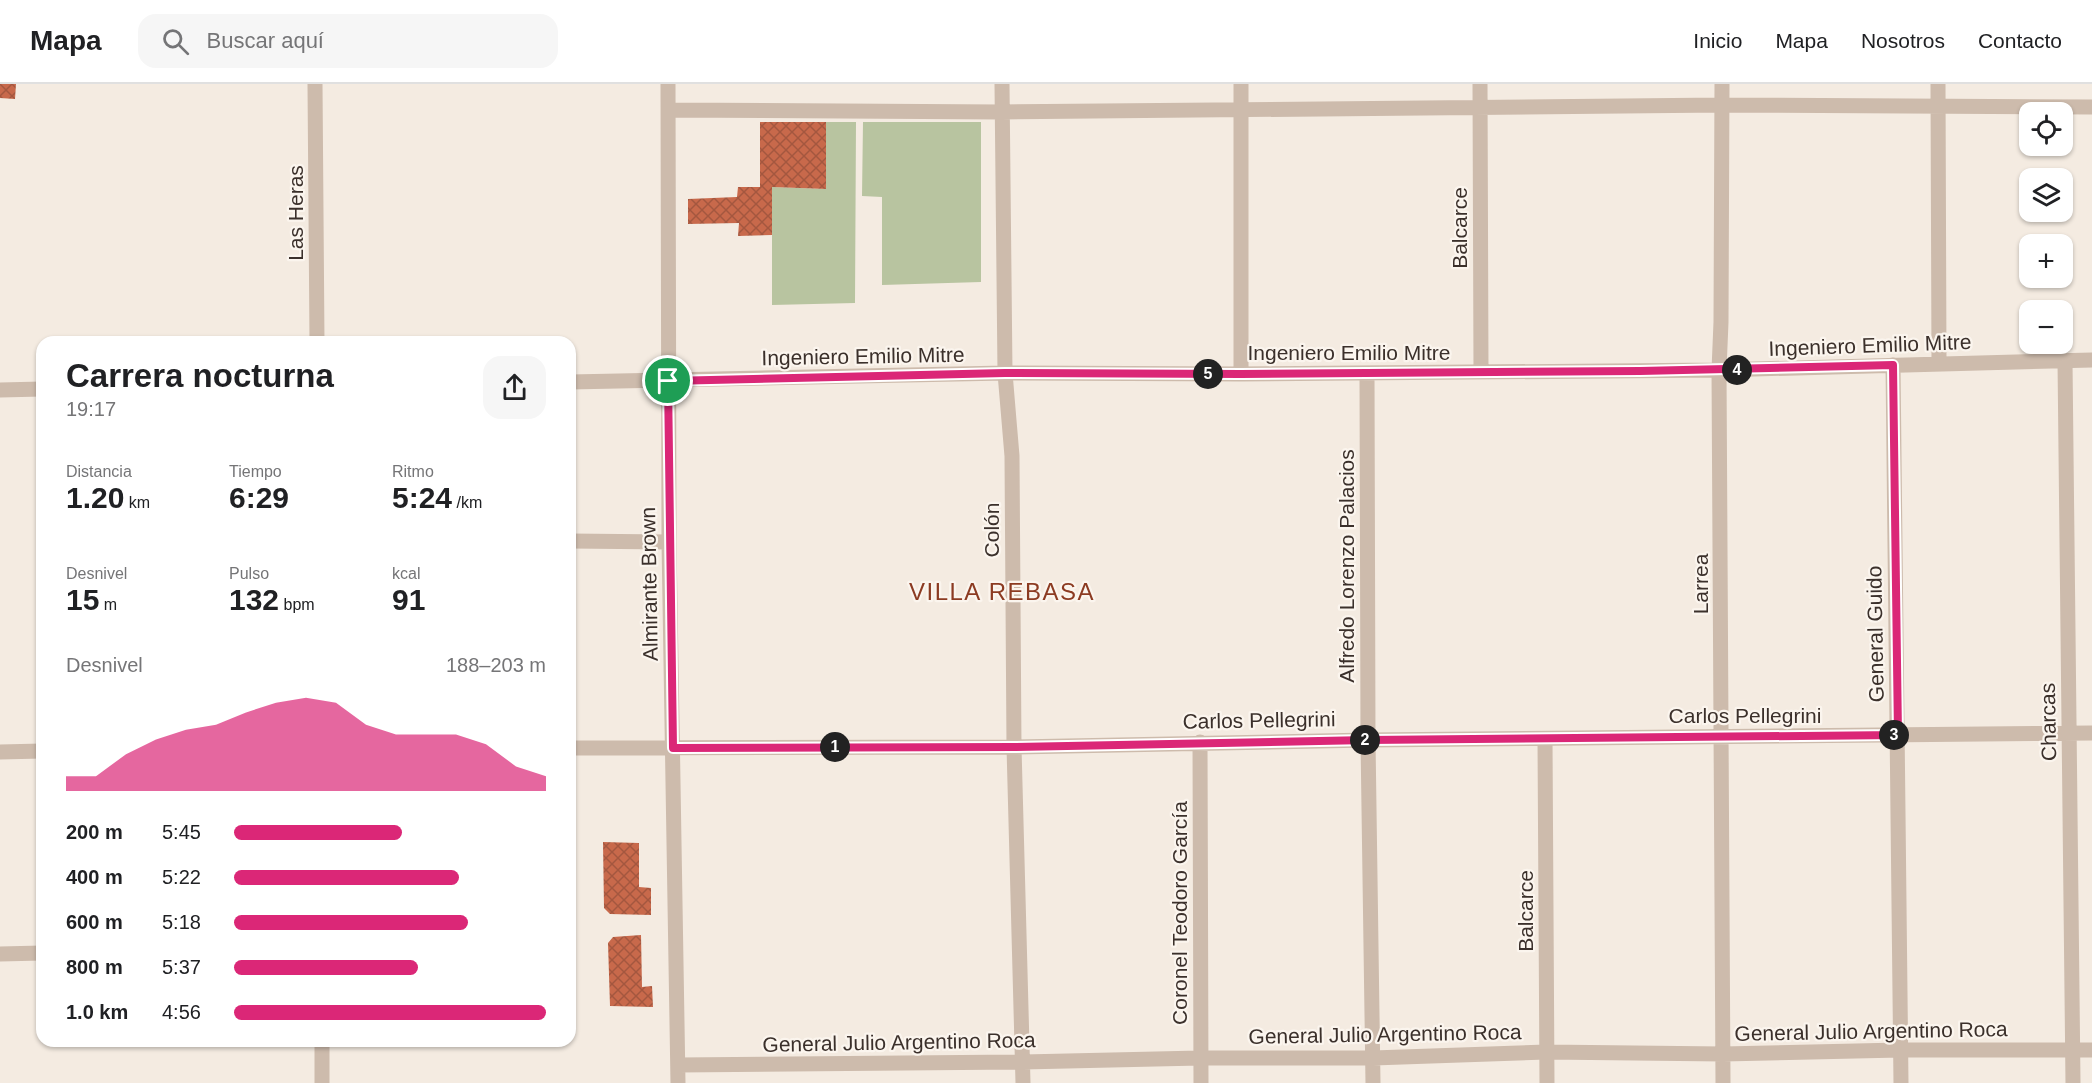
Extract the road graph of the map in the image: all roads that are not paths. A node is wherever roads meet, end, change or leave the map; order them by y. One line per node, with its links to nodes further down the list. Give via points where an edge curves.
1 (315, 84): 15 (street, Las Heras)
2 (668, 84): 12 (street, Almirante Brown)
3 (1002, 84): 14 (street, Colón)
4 (1241, 84): 13 (street)
5 (1479, 84): 10 (street, Balcarce)
6 (1722, 84): 8 (street, Larrea)
7 (1938, 84): 9 (street)
8 (1722, 105): 9 (street); 10 (street); 20 (street, Larrea)
9 (1938, 106): 11 (street); 18 (street)
10 (1479, 107): 13 (street); 21 (street, Balcarce)
11 (2092, 107)
12 (669, 110): 14 (street); 25 (street, Almirante Brown)
13 (1241, 111): 14 (street); 24 (street)
14 (1002, 112): 22 (street, Colón)
15 (317, 336)
16 (2092, 360): 17 (street, Ingeniero Emilio Mitre)
17 (2065, 361): 18 (street, Ingeniero Emilio Mitre); 31 (street, Charcas)
18 (1939, 364): 19 (street, Ingeniero Emilio Mitre)
19 (1893, 365): 20 (street, Ingeniero Emilio Mitre); 34 (street, General Guido)
20 (1719, 370): 21 (street, Ingeniero Emilio Mitre); 33 (street, Larrea)
21 (1481, 372): 23 (street, Ingeniero Emilio Mitre)
22 (1005, 373): 24 (street, Ingeniero Emilio Mitre); 25 (street, Ingeniero Emilio Mitre); 38 (street, Colón, via 1012,456)
23 (1367, 373): 24 (street, Ingeniero Emilio Mitre); 36 (street, Alfredo Lorenzo Palacios)
24 (1241, 374)
25 (668, 381): 26 (street, Ingeniero Emilio Mitre); 30 (street, Almirante Brown)
26 (576, 382)
27 (36, 389): 28 (street)
28 (0, 390)
29 (576, 540): 30 (street)
30 (669, 542): 40 (street, Almirante Brown)
31 (2070, 733): 32 (street, Carlos Pellegrini); 34 (street, Carlos Pellegrini); 47 (street, Charcas)
32 (2092, 733)
33 (1722, 735): 34 (street, Carlos Pellegrini); 35 (street, Carlos Pellegrini); 50 (street, Larrea)
34 (1898, 735): 46 (street, General Guido)
35 (1545, 739): 36 (street, Carlos Pellegrini); 49 (street, Balcarce)
36 (1368, 740): 37 (street, Carlos Pellegrini); 52 (street, Alfredo Lorenzo Palacios)
37 (1200, 742): 38 (street, Carlos Pellegrini); 51 (street, Coronel Teodoro García)
38 (1014, 747): 40 (street, Carlos Pellegrini); 53 (street, Colón)
39 (576, 748): 40 (street, Carlos Pellegrini)
40 (673, 748): 54 (street, Almirante Brown)
41 (36, 751): 42 (street)
42 (0, 752)
43 (36, 953): 44 (street)
44 (0, 954)
45 (322, 1047): 55 (street)
46 (1900, 1050): 47 (street, General Julio Argentino Roca); 50 (street, General Julio Argentino Roca); 62 (street, General Guido)
47 (2072, 1050): 48 (street, General Julio Argentino Roca); 63 (street, Charcas)
48 (2092, 1050)
49 (1546, 1052): 50 (street, General Julio Argentino Roca); 52 (street, General Julio Argentino Roca); 60 (street, Balcarce)
50 (1723, 1054): 61 (street, Larrea)
51 (1200, 1058): 52 (street, General Julio Argentino Roca); 53 (street, General Julio Argentino Roca); 58 (street, Coronel Teodoro García)
52 (1373, 1058): 59 (street, Alfredo Lorenzo Palacios)
53 (1023, 1062): 54 (street, General Julio Argentino Roca); 57 (street, Colón)
54 (678, 1065): 56 (street, Almirante Brown)
55 (322, 1083)
56 (678, 1083)
57 (1023, 1083)
58 (1201, 1083)
59 (1373, 1083)
60 (1547, 1083)
61 (1723, 1083)
62 (1901, 1083)
63 (2073, 1083)

